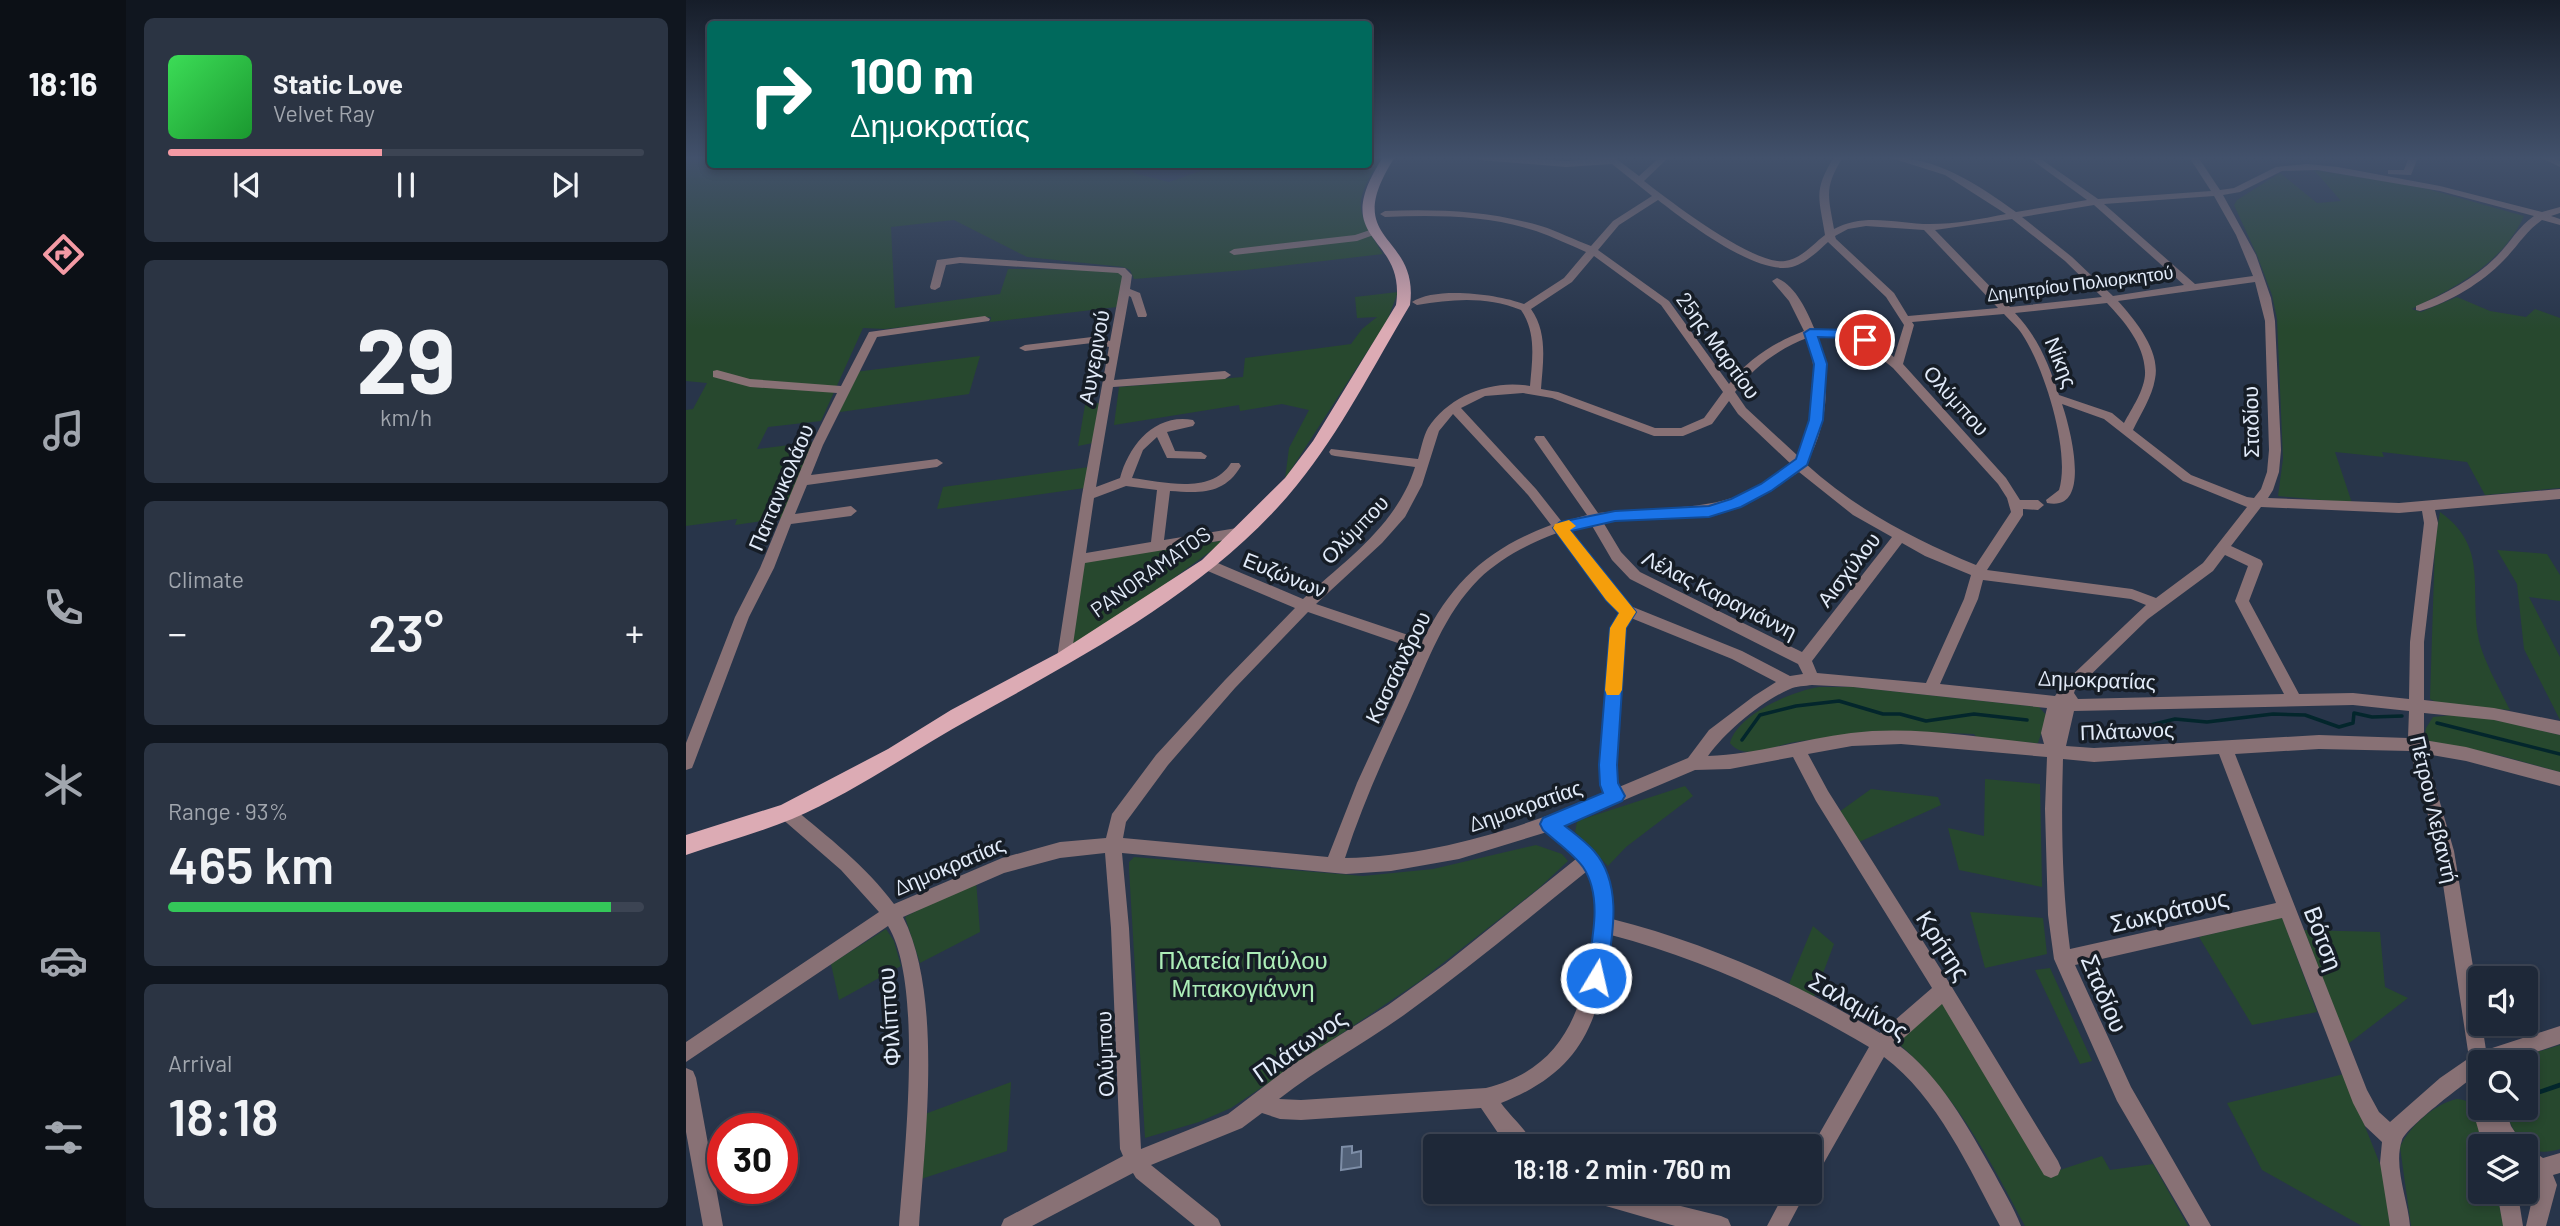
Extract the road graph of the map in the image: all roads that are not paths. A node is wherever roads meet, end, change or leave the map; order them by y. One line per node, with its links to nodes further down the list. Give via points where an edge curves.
1 (1368, 214): 16 (main road, PANORAMATOS)
2 (1462, 214): 18 (street, 25ης Μαρτίου, via 1540,229)
3 (1630, 214): 18 (street)
4 (1686, 214): 17 (street, via 1745,252 1773,264 1796,262)
5 (1827, 214): 17 (street)
6 (2012, 214): 13 (street)
7 (2025, 214): 13 (street)
8 (2110, 214): 22 (street)
9 (2232, 214): 20 (street, Σταδίου)
10 (2536, 214): 12 (street)
11 (2542, 214): 12 (street)
12 (2539, 215): 14 (street); 28 (street, via 2483,273)
13 (2015, 216): 15 (street); 25 (street)
14 (2560, 222)
15 (1928, 228): 17 (street, via 1861,223); 29 (street, Νίκης)
16 (1376, 231): 19 (street, via 1357,238); 69 (main road, PANORAMATOS, via 1405,275 1401,310 1291,482)
17 (1830, 234): 31 (street, via 1890,295)
18 (1593, 251): 27 (street, via 1567,280); 42 (street, 25ης Μαρτίου, via 1665,303)
19 (1234, 252)
20 (2259, 278): 22 (street, Δημητρίου Πολιορκητού); 61 (street, Σταδίου, via 2270,321 2275,450 2272,478)
21 (1777, 281): 33 (street, via 1798,305)
22 (2190, 286): 25 (street, Δημητρίου Πολιορκητού)
23 (935, 287): 24 (street, Αυγερινού, via 941,262 960,260 1121,270 1126,275)
24 (1124, 291): 30 (street, via 1136,295); 34 (street, Αυγερινού)
25 (2110, 299): 29 (street, Δημητρίου Πολιορκητού); 47 (street, via 2145,346 2151,369)
26 (1417, 302): 27 (street, via 1481,295)
27 (1525, 308): 41 (street, via 1538,346)
28 (2420, 309)
29 (2004, 311): 31 (street, Δημητρίου Πολιορκητού); 43 (street, Νίκης, via 2036,347)
30 (1142, 315)
31 (1906, 318): 36 (street, via 1909,325)
32 (985, 319): 40 (street, Παπανικολάου, via 877,332)
33 (1810, 333): 36 (street, Ολύμπου, via 1849,334); 42 (street, Ολύμπου, via 1759,359); 53 (street, via 1821,364 1819,394 1816,420)
34 (1114, 345): 35 (street, via 1092,340); 39 (street, Αυγερινού)
35 (1026, 348)
36 (1897, 365): 64 (street, Ολύμπου, via 2002,481)
37 (717, 374): 40 (street, via 750,383)
38 (1225, 374): 39 (street)
39 (1109, 384): 59 (street, Αυγερινού)
40 (843, 390): 55 (street, Παπανικολάου)
41 (1535, 390): 42 (street, Ολύμπου, via 1666,434 1705,424); 44 (street, Ολύμπου, via 1487,391)
42 (1728, 394): 53 (street, 25ης Μαρτίου)
43 (2056, 398): 47 (street, via 2101,413); 60 (street, Νίκης, via 2070,465 2064,494)
44 (1453, 407): 52 (street, Ολύμπου, via 1435,427); 68 (street)
45 (1189, 423): 46 (street)
46 (1160, 430): 50 (street, via 1171,455); 56 (street, via 1143,440)
47 (2127, 430): 61 (street, via 2191,481)
48 (1540, 439): 66 (street, Λέλας Καραγιάννη)
49 (1335, 452): 52 (street)
50 (1201, 456)
51 (937, 463): 55 (street)
52 (1422, 464): 77 (street, Ολύμπου, via 1400,514)
53 (1799, 465): 66 (street, Κασσάνδρου, via 1766,488 1724,508); 70 (street, 25ης Μαρτίου)
54 (1235, 466): 57 (street, via 1216,482)
55 (802, 481): 67 (street, Παπανικολάου)
56 (1125, 481): 57 (street); 59 (street)
57 (1164, 488): 71 (street)
58 (2560, 494): 63 (street)
59 (1088, 495): 73 (street, Αυγερινού)
60 (2052, 500)
61 (2257, 503): 63 (street, via 2361,509); 72 (street, Σταδίου)
62 (2038, 505): 64 (street)
63 (2428, 507): 89 (street, Πέτρου Λεβαντή, via 2431,523 2417,642)
64 (2017, 508): 75 (street)
65 (851, 511): 67 (street)
66 (1596, 519): 68 (street, Κασσάνδρου); 81 (street, Λέλας Καραγιάννη, via 1616,558 1637,578)
67 (786, 520): 96 (street, Παπανικολάου, via 742,617)
68 (1560, 528): 78 (street); 79 (street, Κασσάνδρου, via 1528,539 1475,575)
69 (1243, 533): 71 (street); 74 (main road, PANORAMATOS)
70 (1899, 537): 75 (street, 25ης Μαρτίου); 81 (street, Αισχύλου)
71 (1157, 547): 73 (street)
72 (2223, 548): 76 (street, Σταδίου, via 2202,573); 87 (street, via 2256,564 2242,601)
73 (1079, 559): 80 (street, Αυγερινού)
74 (1208, 565): 77 (street, Ευζώνων); 80 (main road, PANORAMATOS)
75 (1978, 573): 76 (street, 25ης Μαρτίου, via 2132,593); 86 (street)
76 (2157, 604): 82 (street, Σταδίου)
77 (1305, 606): 79 (street, Ευζώνων); 103 (street, Ολύμπου, via 1146,780 1118,819)
78 (1628, 612): 84 (street, via 1737,655); 99 (street, via 1618,628 1608,765 1609,785)
79 (1426, 647): 105 (street, Κασσάνδρου)
80 (1064, 658): 100 (main road, PANORAMATOS)
81 (1804, 660): 83 (street, Λέλας Καραγιάννη)
82 (2088, 670): 85 (street, Σταδίου); 88 (street, Σταδίου, via 2070,686)
83 (1812, 679): 84 (street, Δημοκρατίας); 86 (street, Δημοκρατίας)
84 (1788, 682): 97 (street, Δημοκρατίας, via 1714,736)
85 (2080, 687): 88 (street, Σταδίου); 90 (street)
86 (1931, 689): 88 (street, Δημοκρατίας)
87 (2294, 698): 89 (street, Δημοκρατίας); 90 (street, Δημοκρατίας)
88 (2063, 704): 90 (street, Δημοκρατίας); 95 (street, Σταδίου, via 2061,739)
89 (2416, 705): 91 (street, Δημοκρατίας); 92 (street, Πέτρου Λεβαντή)
90 (2097, 706)
91 (2560, 728)
92 (2416, 745): 94 (street, Πλάτωνος, via 2319,742); 98 (street, Πλάτωνος); 113 (street, Πέτρου Λεβαντή, via 2446,850)
93 (1798, 748): 95 (street, Πλάτωνος, via 1901,737); 97 (street, Πλάτωνος, via 1730,762); 110 (street, Κρήτης, via 1828,807)
94 (2225, 749): 95 (street, Πλάτωνος); 106 (street, Βότση)
95 (2055, 753): 109 (street, Σταδίου, via 2057,915)
96 (686, 763)
97 (1694, 763): 99 (street, Δημοκρατίας)
98 (2560, 779)
99 (1616, 796): 101 (street, Δημοκρατίας)
100 (786, 812): 102 (main road, PANORAMATOS); 107 (street, Φιλίππου, via 859,874)
101 (1549, 824): 104 (street); 105 (street, Δημοκρατίας, via 1443,855)
102 (686, 845)
103 (1112, 845): 105 (street, Δημοκρατίας); 107 (street, Δημοκρατίας, via 1060,850 1018,861); 123 (street, Ολύμπου, via 1128,1135)
104 (1589, 859): 108 (street, via 1602,883); 119 (street, Πλάτωνος, via 1451,970)
105 (1334, 865)
106 (2287, 909): 109 (street, Σωκράτους); 121 (street, Βότση, via 2362,1102)
107 (891, 915): 115 (street, Δημοκρατίας); 132 (street, Φιλίππου, via 908,952 915,993 917,1060)
108 (1604, 925): 112 (street, Σαλαμίνος, via 1730,965); 118 (street, via 1592,995 1569,1047 1544,1072)
109 (2063, 959): 138 (street, Σταδίου, via 2124,1094)
110 (1944, 990): 112 (street); 125 (street, Κρήτης)
111 (2560, 1035): 114 (street)
112 (1881, 1045): 122 (street); 137 (street, Σαλαμίνος, via 1907,1064 1936,1100)
113 (2477, 1050)
114 (2515, 1050)
115 (686, 1053)
116 (2468, 1071): 121 (street, via 2406,1119)
117 (686, 1078): 131 (street)
118 (1486, 1098): 119 (street, via 1301,1110); 120 (street)
119 (1262, 1102): 123 (street, Πλάτωνος, via 1226,1125)
120 (1513, 1134)
121 (2391, 1137): 139 (street, via 2389,1155)
122 (1822, 1147)
123 (1135, 1161): 133 (street, Πλάτωνος); 134 (street, via 1161,1188)
124 (2551, 1166): 126 (street)
125 (2050, 1168)
126 (2544, 1193): 127 (street); 141 (street)
127 (2538, 1195)
128 (1631, 1204): 135 (street)
129 (1789, 1204): 136 (street)
130 (2509, 1204): 140 (street)
131 (713, 1226)
132 (909, 1226)
133 (1010, 1226)
134 (1211, 1226)
135 (1721, 1226)
136 (1777, 1226)
137 (2011, 1226)
138 (2201, 1226)
139 (2400, 1226)
140 (2513, 1226)
141 (2536, 1226)

